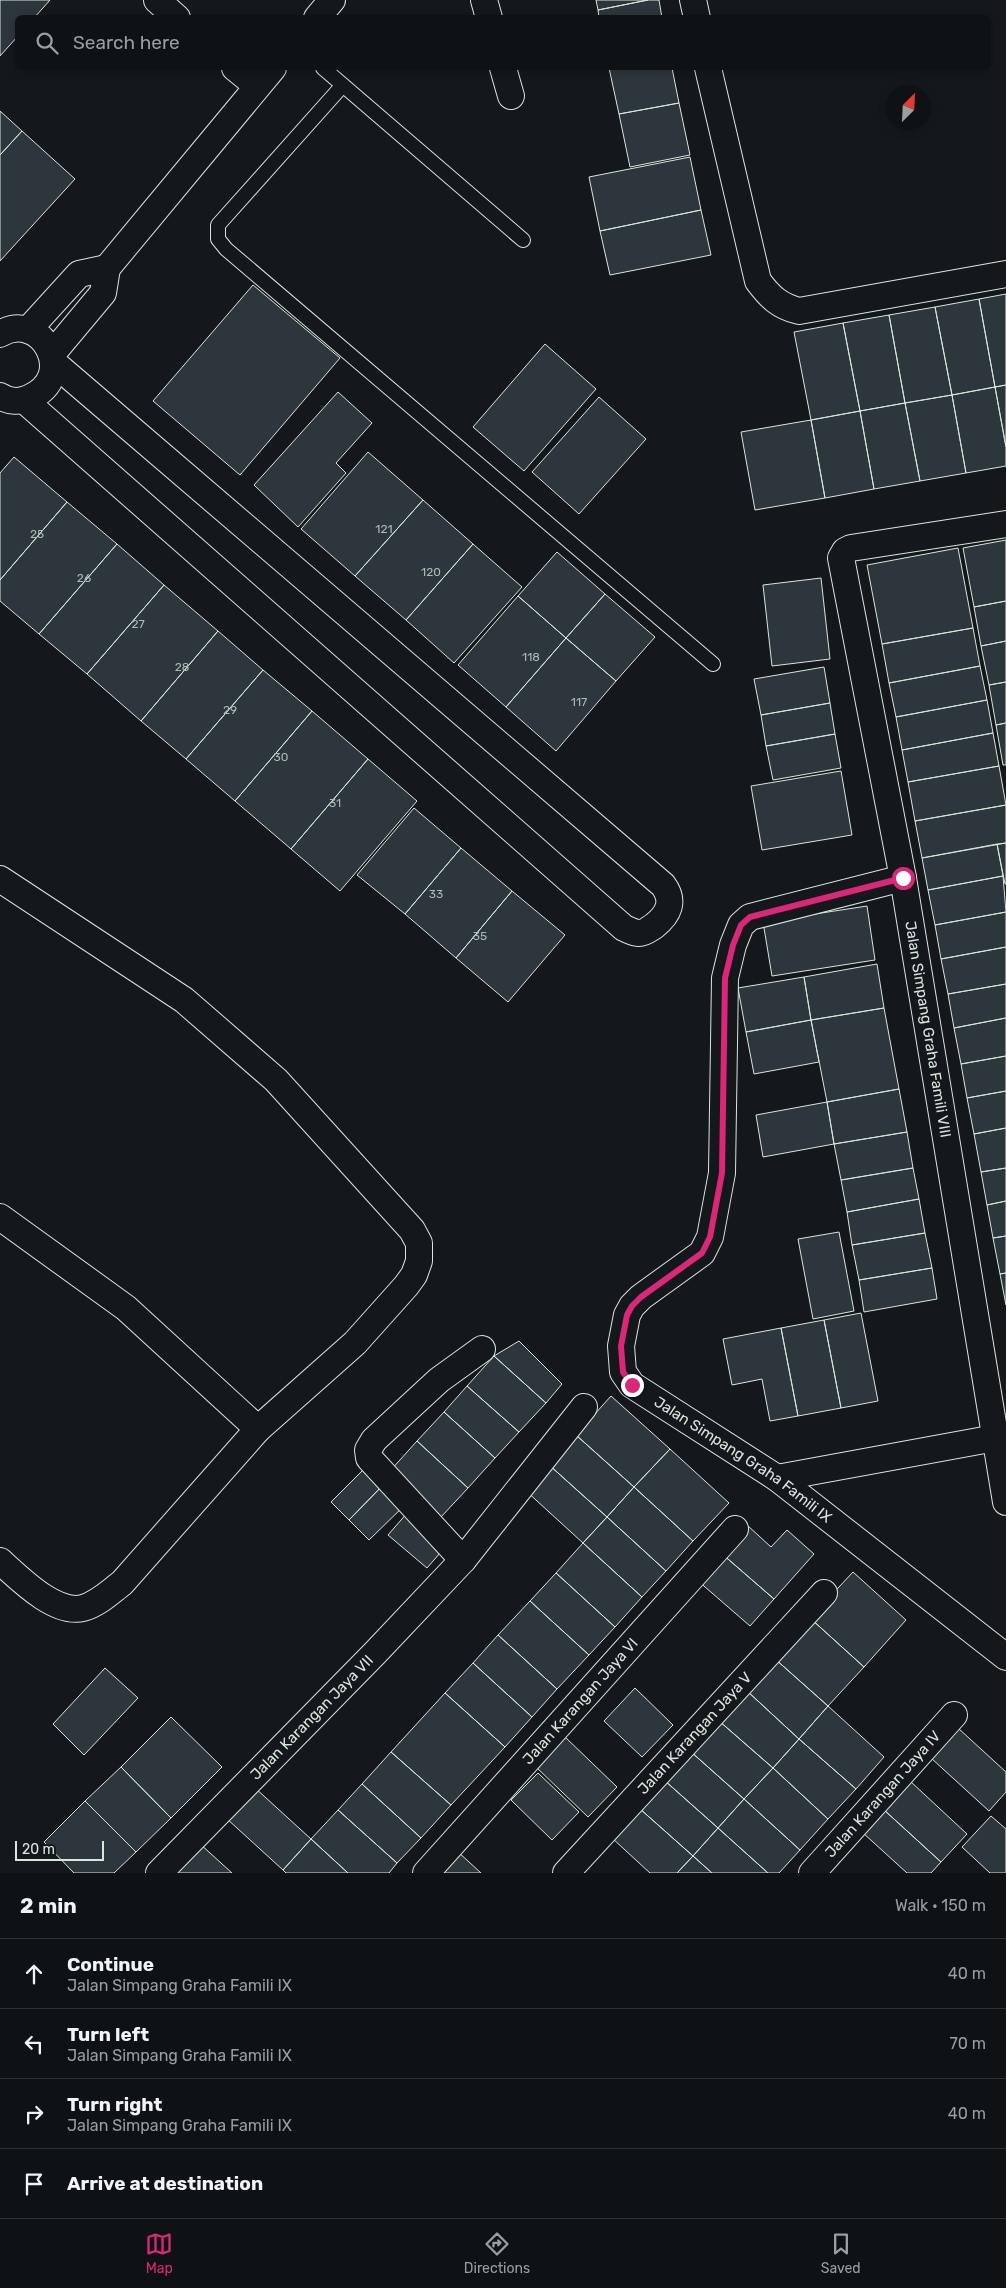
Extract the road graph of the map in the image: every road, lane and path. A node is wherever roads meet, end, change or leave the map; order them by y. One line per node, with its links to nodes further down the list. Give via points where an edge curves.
1 (157, 0): 5 (street)
2 (332, 0): 6 (street)
3 (484, 0): 7 (street)
4 (692, 0): 8 (street)
5 (174, 15)
6 (320, 15)
7 (488, 15)
8 (696, 15)
9 (242, 70): 13 (street)
10 (325, 70): 14 (lane)
11 (504, 70): 15 (street)
12 (708, 70): 18 (street, via 758,281 776,302 799,311)
13 (265, 77): 17 (street)
14 (343, 85): 16 (lane); 23 (lane, via 218,225 218,239)
15 (511, 96)
16 (524, 240)
17 (107, 268): 19 (street, via 79,274); 20 (street, via 104,293)
18 (1006, 274)
19 (11, 327): 20 (street, via 43,339)
20 (53, 359): 21 (street, via 51,380 40,394); 21 (street, via 663,885 670,905 659,922 644,932 624,928)
21 (7, 399)
22 (1006, 524): 25 (street, Jalan Simpang Graha Famili VIII, via 851,548 844,551 841,558)
23 (712, 664)
24 (0, 878): 29 (street, via 184,1000 276,1080 412,1230 419,1243 419,1261 406,1286 355,1343)
25 (903, 878): 30 (street, Jalan Simpang Graha Famili VIII); 31 (street, Jalan Simpang Graha Famili IX, via 750,917 741,925 725,978 722,1173 710,1237 702,1253 641,1297 627,1315 621,1346 623,1372 632,1385)
26 (0, 1217): 29 (street, via 126,1308)
27 (482, 1349): 34 (street, via 439,1380 374,1440 368,1450 369,1458)
28 (584, 1407): 34 (street, Jalan Karangan Jaya VII)
29 (258, 1429): 35 (street, via 122,1583 95,1603 73,1609 58,1605 39,1594)
30 (1000, 1437): 31 (street); 32 (street, Jalan Simpang Graha Famili VIII)
31 (778, 1478): 37 (street, Jalan Simpang Graha Famili IX)
32 (1006, 1502)
33 (734, 1529): 40 (street, Jalan Karangan Jaya VI)
34 (463, 1560): 39 (street, Jalan Karangan Jaya VII)
35 (0, 1561)
36 (824, 1593): 41 (street, Jalan Karangan Jaya V)
37 (1006, 1657)
38 (954, 1714): 42 (street, Jalan Karangan Jaya IV)
39 (163, 1872)
40 (426, 1873)
41 (566, 1873)
42 (812, 1873)

